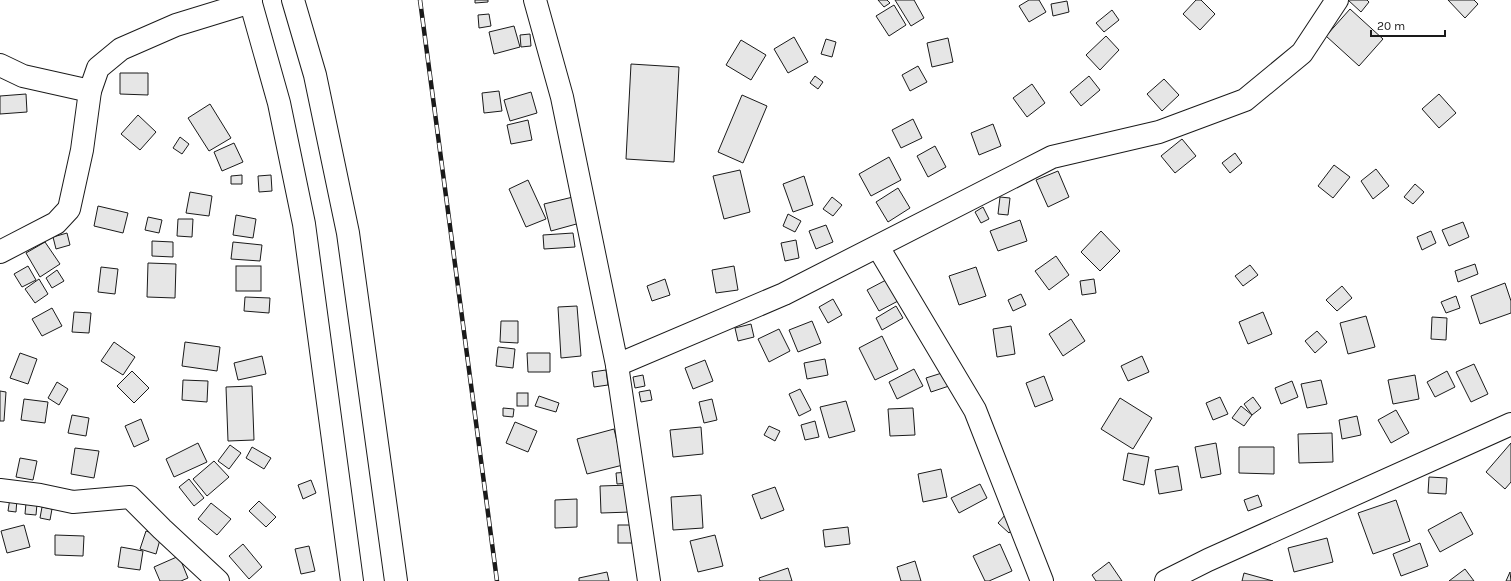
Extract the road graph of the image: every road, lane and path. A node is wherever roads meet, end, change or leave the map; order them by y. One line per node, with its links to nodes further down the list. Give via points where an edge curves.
1 (293, 0): 14 (main road, via 315,75 348,233)
2 (534, 0): 9 (main road, via 562,98)
3 (1337, 0): 7 (main road, via 1302,53 1245,100 1159,132 1052,157)
4 (251, 1): 6 (main road, via 176,25 121,49 98,68); 13 (main road, via 279,103 304,224)
5 (0, 65): 6 (main road, via 23,76)
6 (90, 91): 8 (main road, via 82,150 69,209 56,223)
7 (878, 247): 9 (main road, via 784,294); 16 (main road, via 975,410)
8 (0, 252)
9 (617, 365): 15 (main road)
10 (1511, 424): 17 (main road)
11 (0, 490): 12 (main road, via 73,502 130,497)
12 (218, 581)
13 (352, 581)
14 (396, 581)
15 (649, 581)
16 (1042, 581)
17 (1166, 581)

